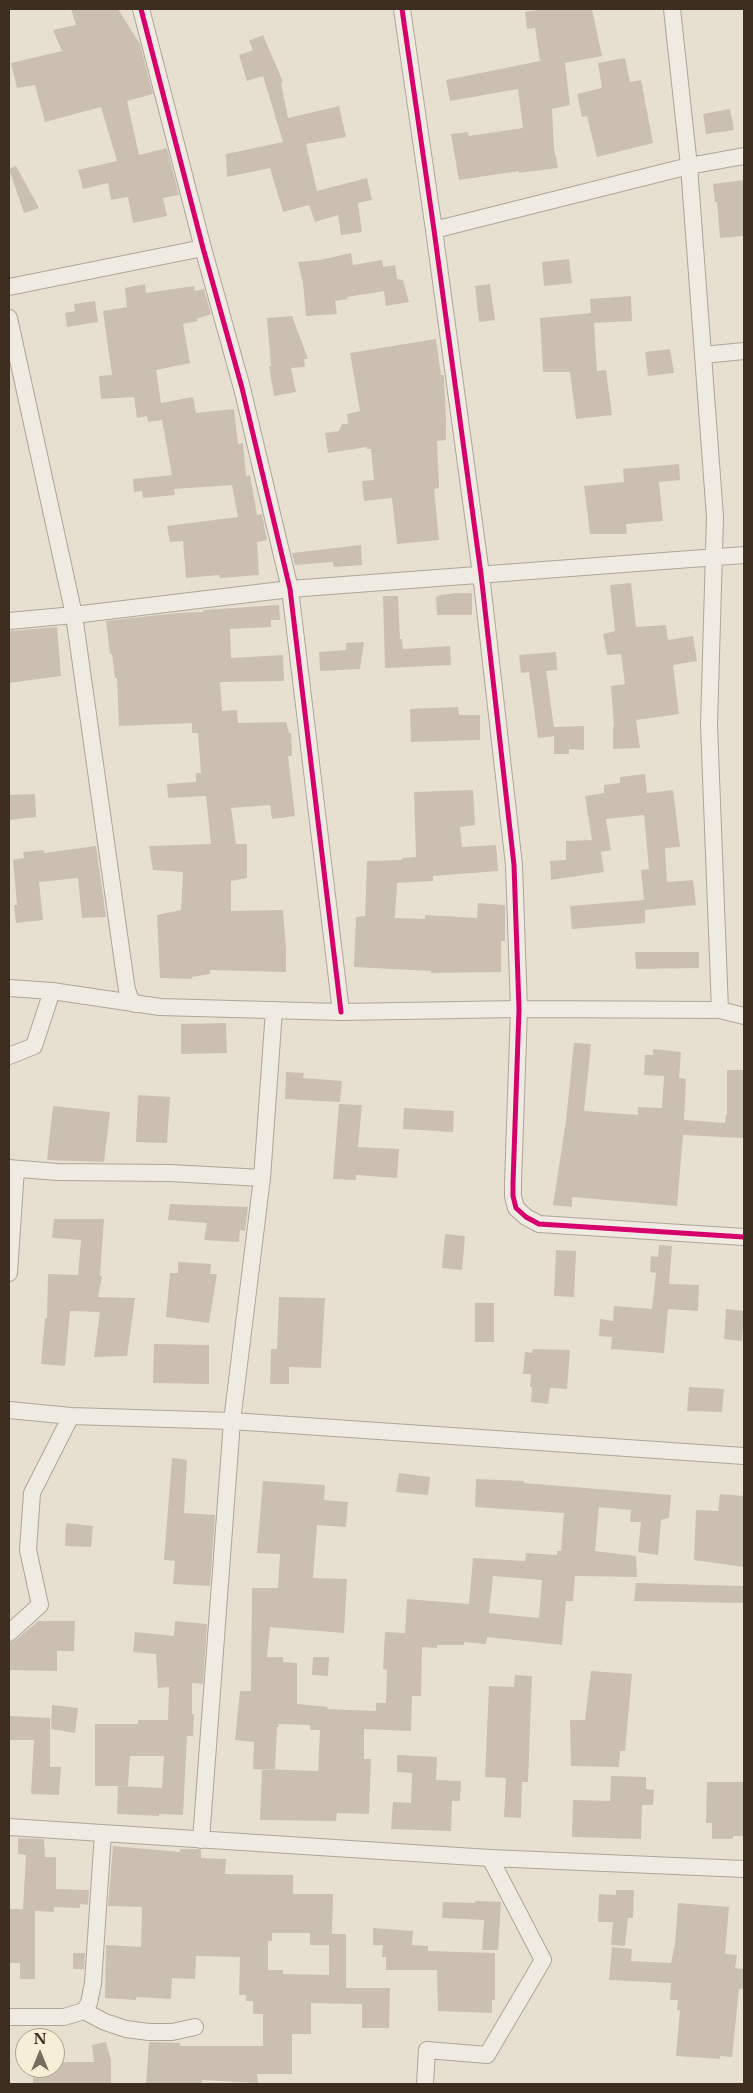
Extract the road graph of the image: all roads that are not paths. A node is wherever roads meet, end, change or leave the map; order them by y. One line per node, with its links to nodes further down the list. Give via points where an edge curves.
1 (141, 9): 7 (street)
2 (402, 9): 6 (street)
3 (672, 9): 5 (street)
4 (744, 156): 5 (street)
5 (688, 166): 6 (street); 11 (street)
6 (434, 230): 14 (street)
7 (203, 248): 8 (street); 15 (street, via 242,388)
8 (9, 287)
9 (9, 318): 16 (street)
10 (744, 351): 11 (street)
11 (703, 355): 13 (street, via 715,517)
12 (744, 555): 13 (street)
13 (714, 557): 14 (street); 23 (street, via 709,725)
14 (481, 574): 15 (street); 21 (street, via 514,865)
15 (290, 589): 16 (street); 24 (street)
16 (74, 616): 17 (street); 20 (street, via 125,980 130,998)
17 (9, 621)
18 (9, 988): 19 (street)
19 (52, 991): 20 (street); 26 (street, via 34,1046)
20 (136, 1004): 22 (street)
21 (518, 1009): 23 (street); 24 (street); 29 (street, via 513,1183 516,1208 539,1224)
22 (274, 1010): 24 (street); 28 (street)
23 (720, 1010): 25 (street)
24 (341, 1012)
25 (744, 1016)
26 (9, 1056)
27 (12, 1168): 28 (street); 30 (street)
28 (262, 1178): 33 (street)
29 (744, 1237)
30 (9, 1273)
31 (9, 1410): 32 (street)
32 (71, 1416): 33 (street); 35 (street, via 32,1493 28,1550 40,1605)
33 (232, 1421): 34 (street); 38 (street)
34 (744, 1456)
35 (9, 1633)
36 (9, 1827): 37 (street)
37 (103, 1834): 38 (street); 41 (street, via 92,1993)
38 (202, 1840): 39 (street)
39 (490, 1858): 40 (street); 44 (street, via 543,1960 487,2055 427,2050)
40 (744, 1868)
41 (84, 2011): 42 (street, via 64,2017); 43 (street, via 126,2029 172,2032)
42 (9, 2017)
43 (195, 2027)
44 (425, 2084)

